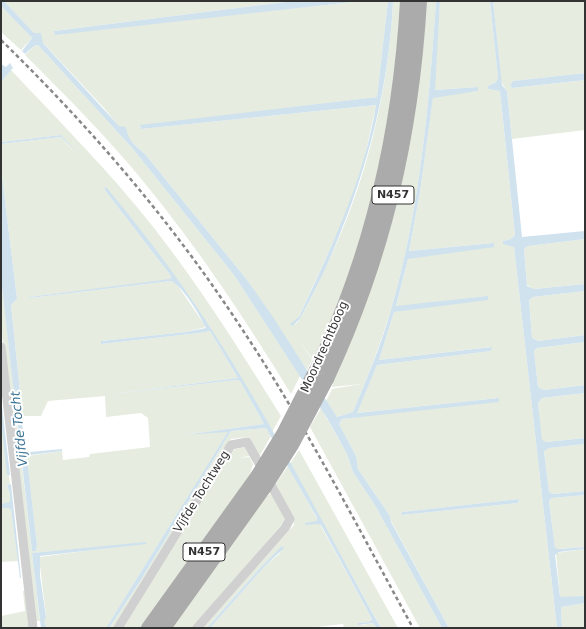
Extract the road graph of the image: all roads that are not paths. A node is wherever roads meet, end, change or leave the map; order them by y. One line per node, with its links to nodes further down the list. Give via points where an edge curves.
1 (407, 1): 6 (main road, Moordrechtboog / N457, bridge, via 400,84 385,171 361,258 335,331 283,434 258,475)
2 (420, 1): 7 (main road, Moordrechtboog / N457, bridge, via 410,113 398,175 358,309 327,379 292,445)
3 (1, 347): 4 (street)
4 (33, 628)
5 (118, 628): 8 (street, Vijfde Tochtweg, via 231,445 247,442 290,519 285,528)
6 (148, 628)
7 (164, 628)
8 (197, 628)

